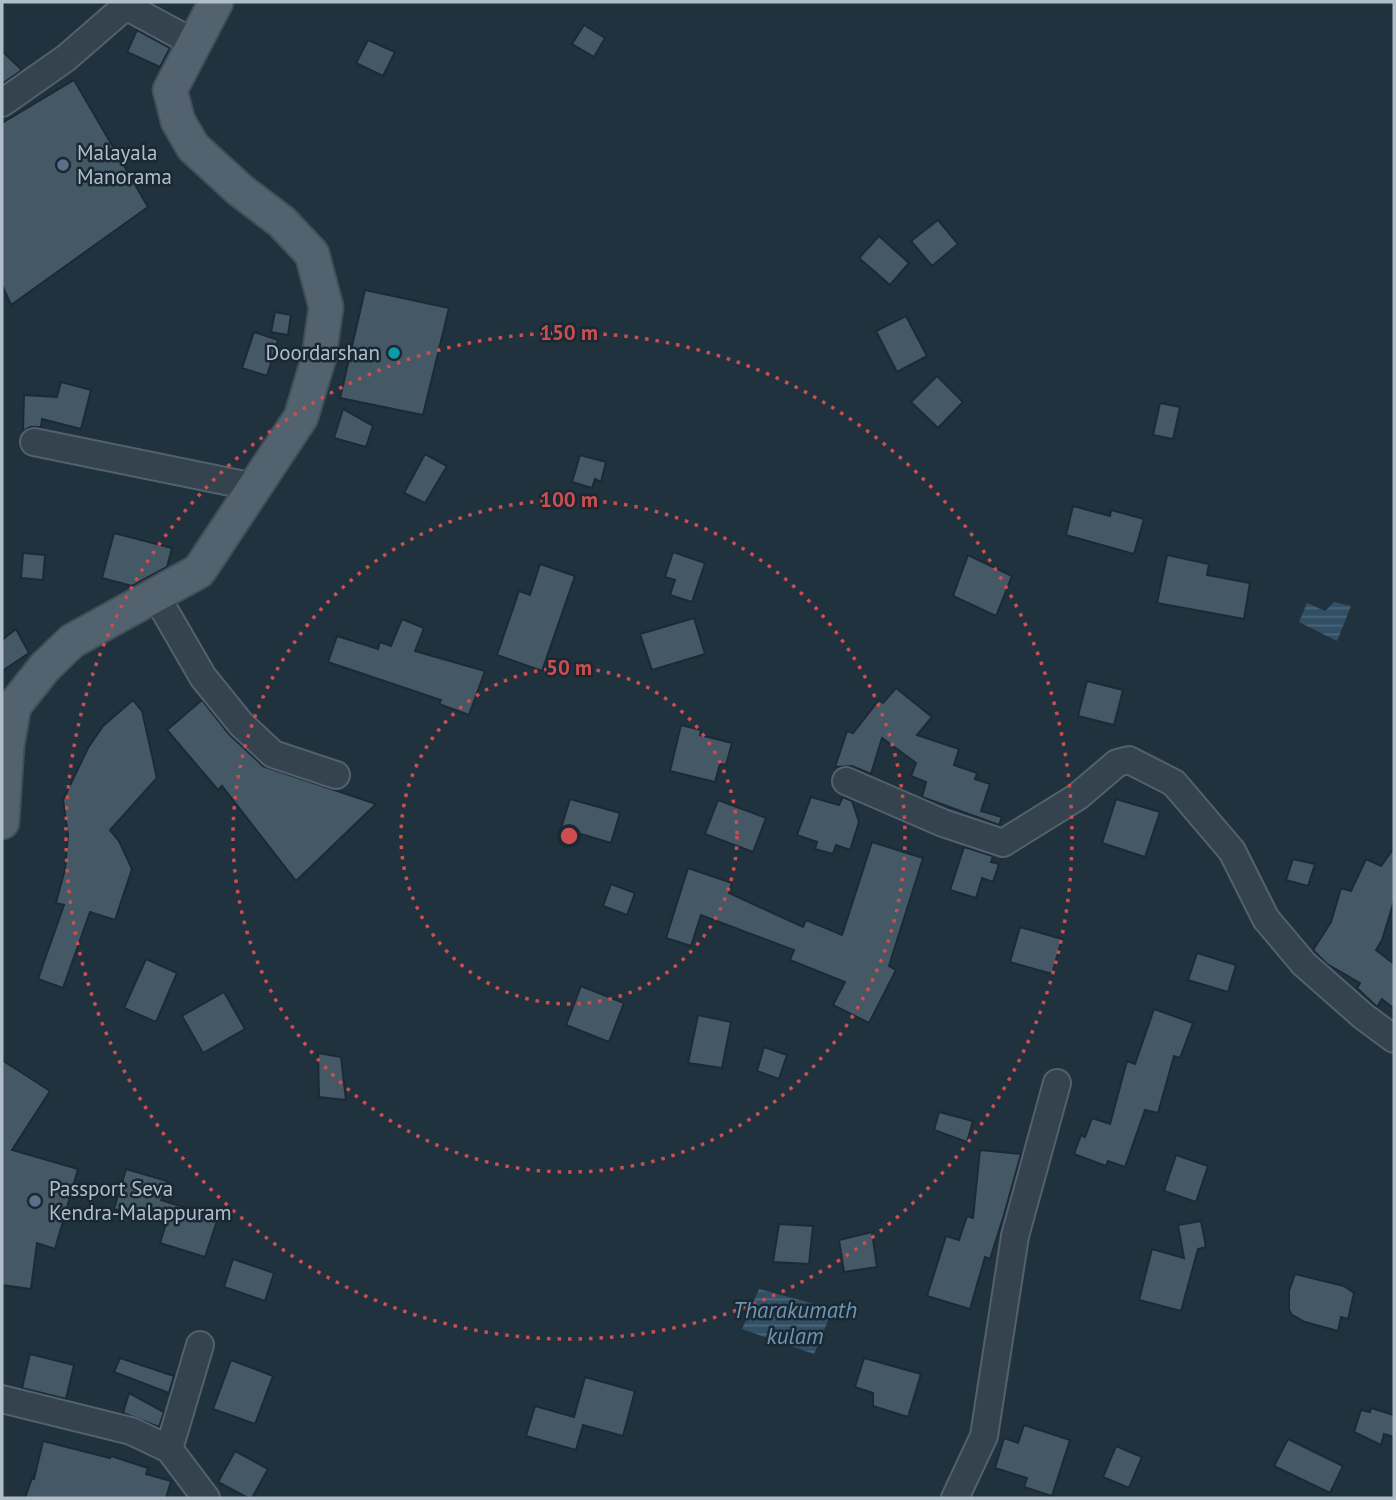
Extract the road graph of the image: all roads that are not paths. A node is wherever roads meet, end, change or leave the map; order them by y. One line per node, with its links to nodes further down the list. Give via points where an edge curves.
1 (216, 2): 2 (main road)
2 (194, 43): 3 (street, via 126,6 66,58); 5 (main road, via 170,90 178,121 193,147 282,222 312,254 326,307 301,417)
3 (2, 103)
4 (34, 442): 5 (street)
5 (255, 487): 6 (main road, via 198,571)
6 (155, 594): 7 (street, via 204,677 241,724 273,754); 9 (main road, via 72,641 14,706)
7 (336, 775)
8 (846, 781): 10 (street, via 1003,843 1077,797 1117,763 1129,760 1174,783 1232,850 1273,928 1304,964)
9 (2, 822)
10 (1394, 1039)
11 (1056, 1083): 16 (street, via 1015,1236 984,1436)
12 (200, 1345): 14 (street)
13 (2, 1399): 14 (street, via 131,1431)
14 (169, 1449): 15 (street)
15 (206, 1498)
16 (956, 1498)

